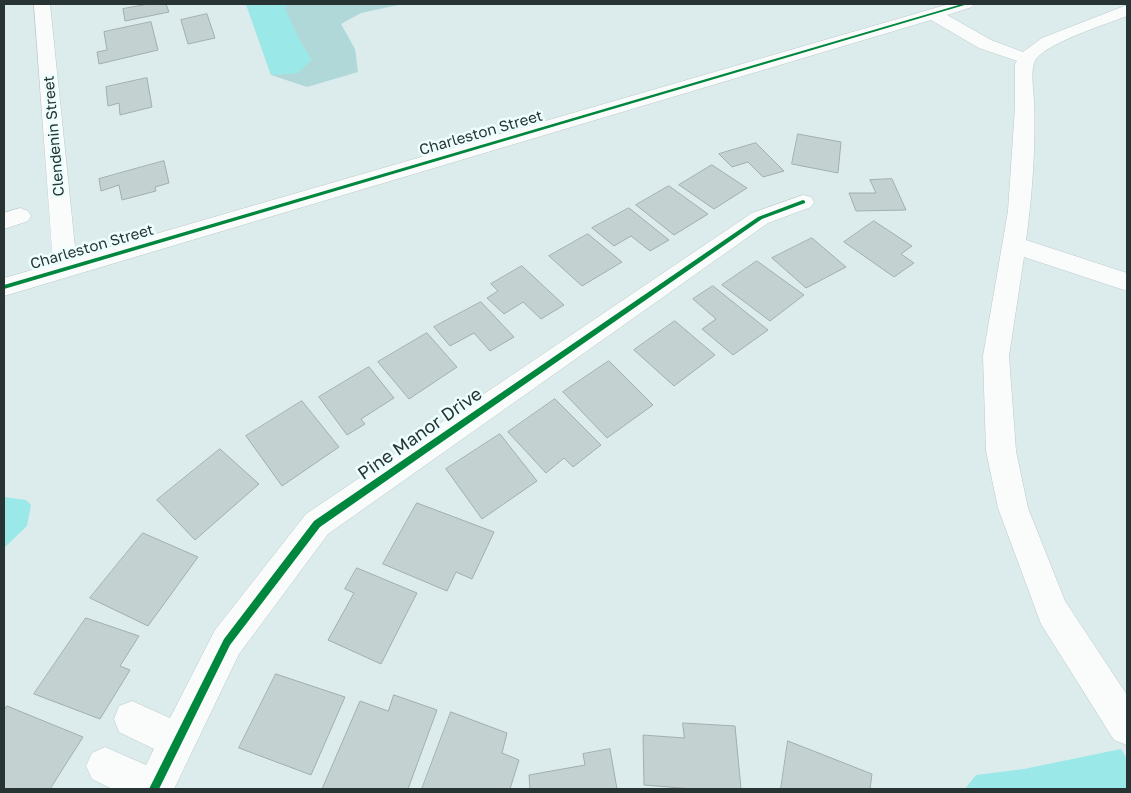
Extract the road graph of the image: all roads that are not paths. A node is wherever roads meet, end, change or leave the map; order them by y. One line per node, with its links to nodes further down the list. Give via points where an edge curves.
1 (42, 4): 8 (street, Clendenin Street)
2 (966, 4): 4 (street, Charleston Street)
3 (1127, 10): 5 (street, via 1048,42)
4 (933, 14): 5 (street, via 985,44); 8 (street, Charleston Street)
5 (1027, 59): 7 (street, via 1024,64 1019,212)
6 (803, 202): 13 (street, Pine Manor Drive, via 760,218 317,524 227,642)
7 (1014, 245): 9 (street); 12 (street, via 996,356 1001,451 1013,508 1053,612)
8 (65, 269): 10 (street, Charleston Street)
9 (1127, 282)
10 (4, 287)
11 (132, 719): 13 (street)
12 (1127, 727)
13 (178, 742): 15 (street, Pine Manor Drive)
14 (105, 766): 15 (street)
15 (154, 789)

